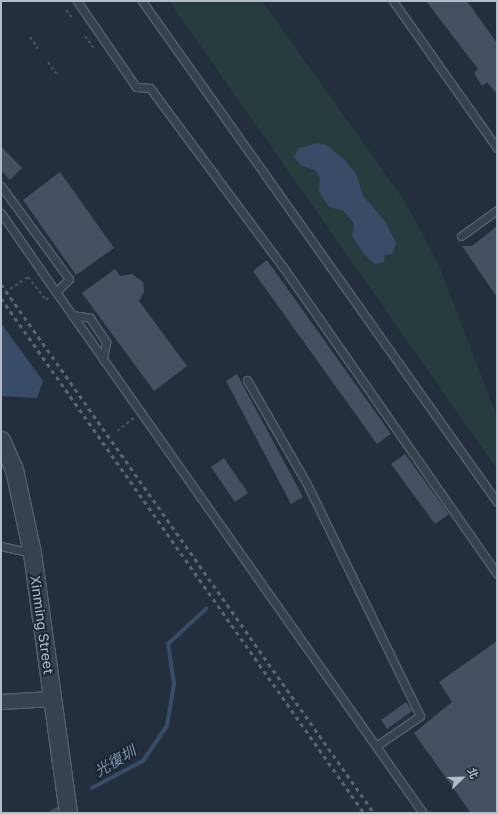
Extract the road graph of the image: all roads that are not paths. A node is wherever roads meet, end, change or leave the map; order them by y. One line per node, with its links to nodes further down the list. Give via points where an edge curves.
1 (77, 1): 17 (lane, via 136,87 150,88 283,267)
2 (142, 1): 14 (lane)
3 (393, 1): 4 (lane)
4 (497, 148)
5 (1, 186): 9 (lane, via 69,279)
6 (497, 210): 8 (lane)
7 (1, 213): 9 (lane)
8 (461, 236)
9 (56, 292): 10 (lane)
10 (72, 315): 11 (lane); 11 (lane, via 90,318 106,342)
11 (103, 359): 20 (lane)
12 (247, 380): 20 (lane, via 306,482 420,716)
13 (1, 440): 16 (street, Xinming Street, via 14,469)
14 (497, 502)
15 (1, 546): 16 (lane)
16 (32, 553): 18 (street, Xinming Street)
17 (497, 574)
18 (52, 699): 19 (street); 21 (street, Xinming Street)
19 (1, 702)
20 (376, 746): 22 (lane)
21 (68, 813)
22 (423, 813)

